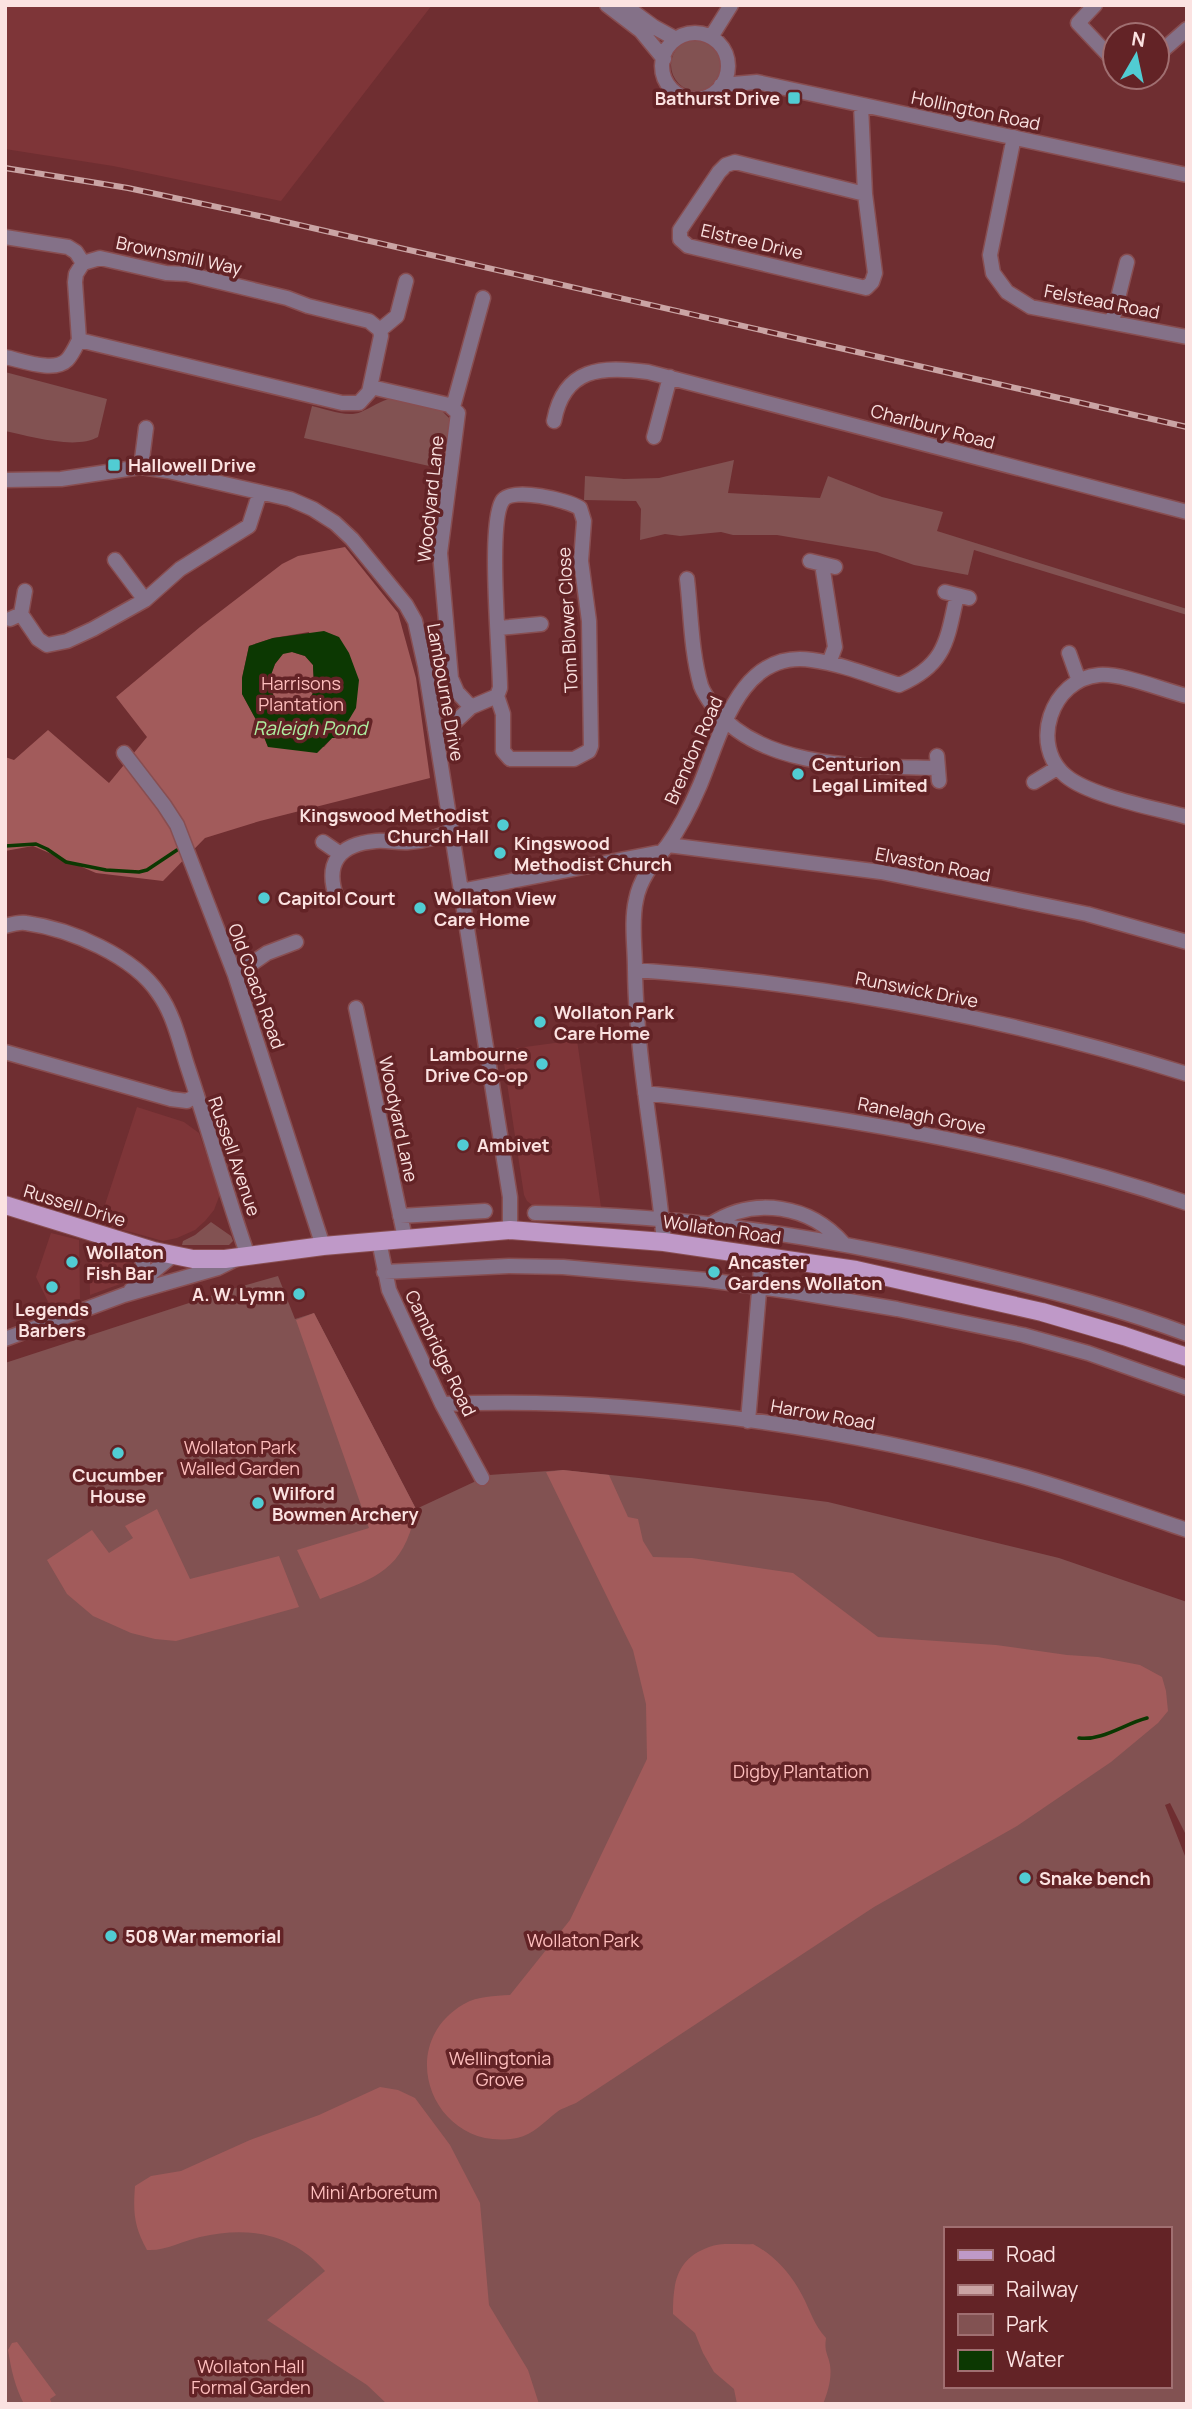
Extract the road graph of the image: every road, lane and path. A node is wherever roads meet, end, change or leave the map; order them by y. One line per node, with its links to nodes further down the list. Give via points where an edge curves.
1 (607, 5): 10 (street, via 641,31)
2 (624, 5): 7 (street)
3 (731, 5): 6 (street)
4 (1095, 5): 9 (street, via 1078,23)
5 (1187, 29): 8 (street)
6 (711, 37): 7 (street, via 688,33); 11 (street, via 724,49)
7 (676, 39): 10 (street)
8 (1171, 43)
9 (1101, 47)
10 (664, 59): 13 (street, via 665,81 679,96 702,97)
11 (728, 63): 12 (street, Hollington Road); 13 (street)
12 (757, 82): 13 (street, Hollington Road); 14 (street, Hollington Road)
13 (721, 85)
14 (861, 105): 15 (street, Hollington Road); 17 (street, Elstree Drive)
15 (1014, 137): 16 (street, Hollington Road); 23 (street, Felstead Road, via 990,255 993,273 1007,292 1031,307)
16 (1187, 175)
17 (866, 194): 17 (street, Elstree Drive, via 875,273 866,288 688,246 680,239 680,230 719,172 735,162)
18 (5, 237): 20 (street, via 68,247)
19 (1127, 262): 23 (street)
20 (83, 263): 24 (street, Brownsmill Way, via 109,259 187,274 362,319); 26 (street, via 75,282)
21 (406, 281): 24 (street, via 397,316)
22 (483, 298): 30 (street, Woodyard Lane)
23 (1112, 322): 25 (street, Felstead Road)
24 (380, 330): 29 (street)
25 (1187, 337)
26 (79, 340): 27 (street, via 60,364); 29 (street, via 342,403 359,403)
27 (5, 357)
28 (670, 377): 31 (street, Charlbury Road, via 608,369 587,373 570,383 556,407); 33 (street); 37 (street, Charlbury Road)
29 (371, 387): 30 (street)
30 (454, 408): 51 (street, Woodyard Lane, via 440,567 451,678)
31 (554, 421)
32 (146, 428): 34 (street)
33 (654, 436)
34 (141, 467): 35 (street, Lambourne Drive, via 61,479); 36 (street, Lambourne Drive)
35 (5, 480)
36 (260, 492): 43 (street, via 249,526 180,569); 53 (street, Lambourne Drive, via 290,499 335,523 406,605 422,645)
37 (1187, 512)
38 (115, 560): 43 (street)
39 (822, 564): 47 (street, via 835,647)
40 (687, 578): 52 (street, via 702,688)
41 (25, 591): 43 (street, via 15,617 46,651 67,641 96,636)
42 (957, 595): 47 (street, Brendon Road, via 942,652 924,672 899,685)
43 (145, 600)
44 (541, 624): 45 (street, Tom Blower Close)
45 (499, 628): 49 (street, Tom Blower Close); 49 (street, Tom Blower Close, via 495,543 504,499 522,494 563,500 580,508 584,521 581,575 589,621 589,751 574,759 510,759 503,751 503,715)
46 (1069, 653): 48 (street)
47 (829, 663): 52 (street, Brendon Road, via 786,660 765,669 749,681)
48 (1079, 681): 50 (street, via 1112,675); 56 (street, via 1064,692 1048,719 1048,745)
49 (497, 696): 51 (street)
50 (1187, 696)
51 (471, 707): 53 (street, via 456,721)
52 (725, 722): 55 (street, via 754,741 794,755 846,765); 61 (street, Brendon Road, via 690,807)
53 (435, 729): 59 (street, Lambourne Drive)
54 (124, 754): 69 (street, Old Coach Road, via 177,825)
55 (938, 768)
56 (1057, 768): 57 (street); 58 (street, via 1086,788)
57 (1034, 782)
58 (1187, 817)
59 (450, 831): 62 (street, via 408,843 375,841); 63 (street, Lambourne Drive)
60 (323, 842): 62 (street)
61 (664, 848): 63 (street, Elvaston Road); 66 (street, Elvaston Road, via 881,872 1087,914); 68 (street, Brendon Road, via 649,868 636,900)
62 (340, 853): 64 (street, via 331,873)
63 (460, 891): 82 (street, Lambourne Drive, via 510,1197)
64 (337, 898)
65 (5, 926): 74 (street, via 24,923 66,933 112,953 142,974 170,1014)
66 (1187, 942)
67 (290, 948): 69 (street, via 267,953)
68 (635, 970): 72 (street, Runswick Drive, via 882,999 1108,1049); 73 (street, Brendon Road)
69 (235, 975): 88 (street, Old Coach Road)
70 (356, 1008): 79 (street, Woodyard Lane)
71 (5, 1052): 74 (street, Russell Avenue, via 172,1099 187,1101)
72 (1187, 1074)
73 (645, 1093): 75 (street, Ranelagh Grove, via 886,1126 1060,1164); 80 (street, Brendon Road)
74 (197, 1095): 91 (street, Russell Avenue)
75 (1187, 1203)
76 (5, 1205): 86 (main road, Russell Drive)
77 (485, 1211): 79 (street)
78 (535, 1213): 80 (street, Wollaton Road)
79 (400, 1216): 83 (street, Woodyard Lane)
80 (662, 1219): 81 (street, Wollaton Road); 85 (street, Brendon Road)
81 (711, 1224): 87 (street, Wollaton Road); 87 (street, via 749,1209 784,1209 817,1221)
82 (510, 1230): 83 (main road, Wollaton Road); 85 (main road, Wollaton Road)
83 (405, 1238): 84 (main road, Wollaton Road)
84 (379, 1241): 88 (main road, Wollaton Road); 92 (street, Cambridge Road)
85 (664, 1242): 89 (main road, Wollaton Road)
86 (133, 1244): 90 (main road, Wollaton Road); 94 (street, via 144,1264)
87 (844, 1244): 97 (street, Wollaton Road, via 1072,1297)
88 (323, 1246): 91 (main road, Wollaton Road)
89 (762, 1255): 95 (street); 99 (main road, Wollaton Road, via 965,1294)
90 (174, 1256): 91 (main road, Wollaton Road); 93 (street, via 181,1264); 94 (street, Wollaton Road)
91 (244, 1256): 93 (street, Wollaton Road)
92 (384, 1272): 95 (street, via 563,1267); 101 (street, Cambridge Road)
93 (178, 1282): 96 (street, Wollaton Road)
94 (141, 1283): 96 (street, Wollaton Road)
95 (760, 1288): 100 (street, via 850,1300 1023,1335); 102 (street)
96 (124, 1295): 98 (street, Wollaton Road)
97 (1187, 1334)
98 (5, 1339)
99 (1187, 1357)
100 (1187, 1388)
101 (442, 1404): 102 (street, Harrow Road, via 571,1403); 103 (street, Cambridge Road)
102 (748, 1421): 104 (street, Harrow Road, via 905,1448 1024,1477)
103 (482, 1478)
104 (1187, 1530)

